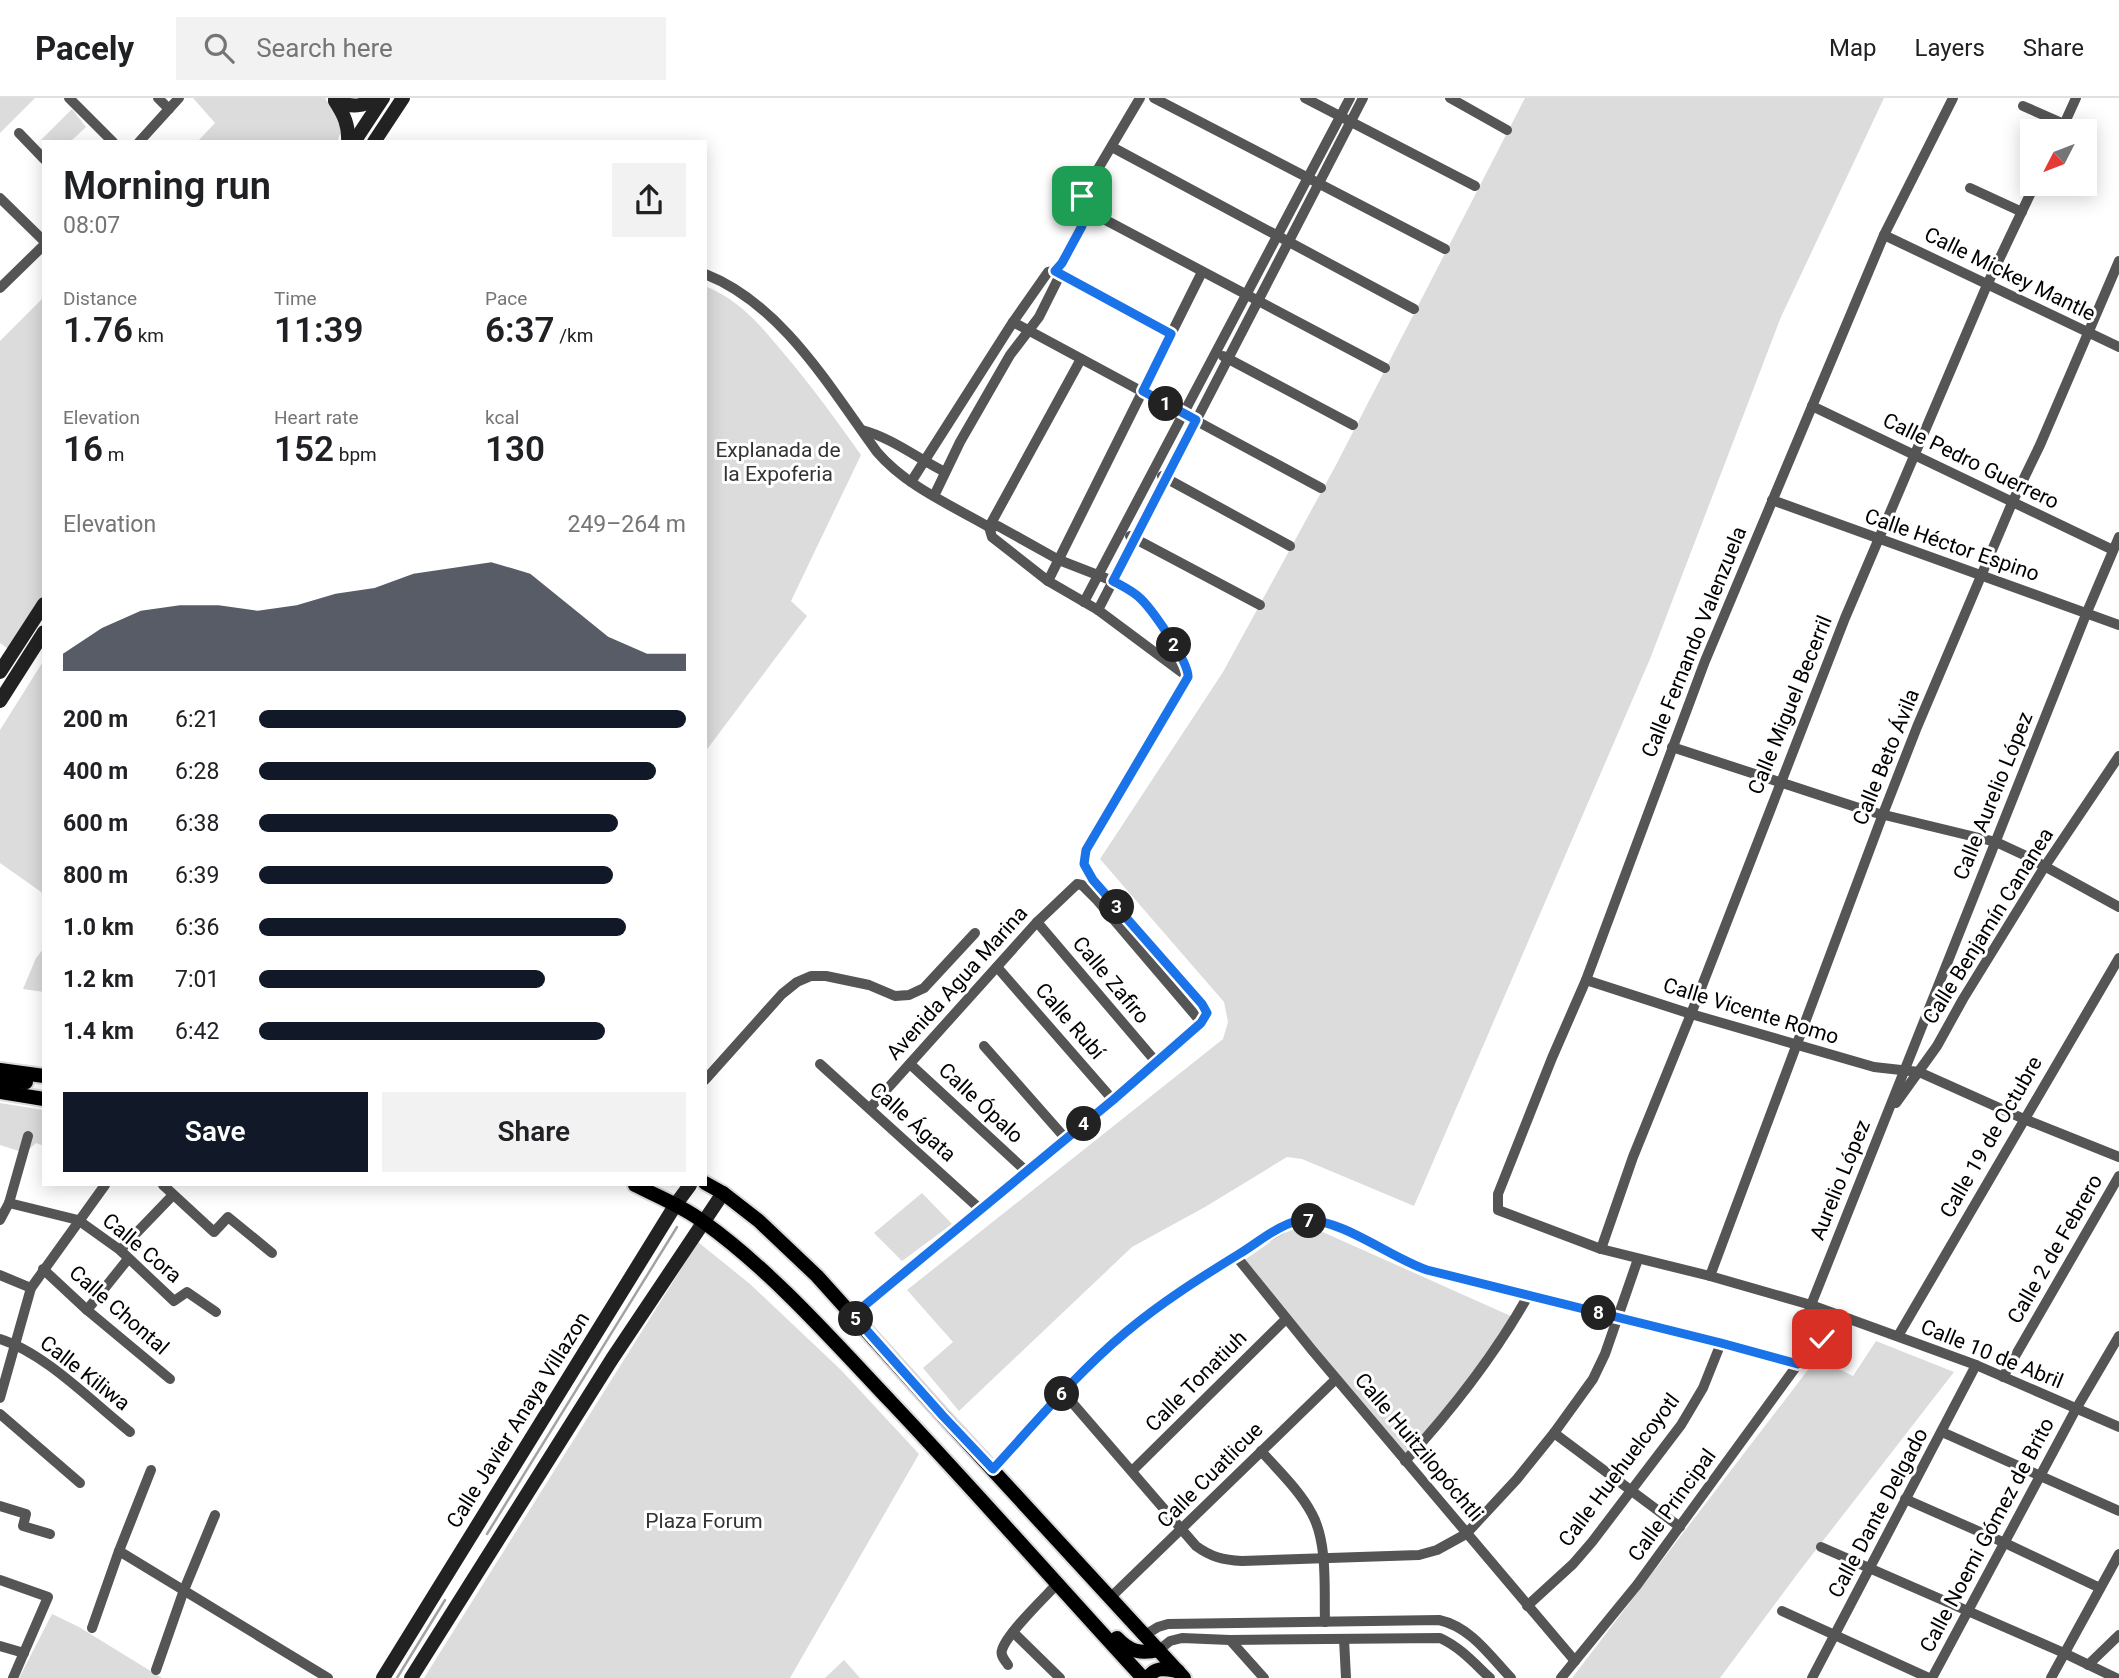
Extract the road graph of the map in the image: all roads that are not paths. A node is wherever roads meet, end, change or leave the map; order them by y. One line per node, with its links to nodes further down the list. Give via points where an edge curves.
1 (69, 98): 23 (street)
2 (158, 98): 16 (street)
3 (179, 98): 16 (street)
4 (381, 98): 14 (street, via 360,106); 26 (street)
5 (403, 98): 27 (street)
6 (1140, 98): 28 (street)
7 (1154, 98): 30 (street)
8 (1306, 98): 17 (street)
9 (1350, 98): 17 (street)
10 (1363, 98): 20 (street)
11 (1450, 98): 21 (street)
12 (1953, 98): 39 (street, Calle Fernando Valenzuela)
13 (2077, 98): 19 (street)
14 (334, 99): 25 (street, via 345,117)
15 (2023, 106): 18 (street)
16 (169, 109): 24 (street)
17 (1340, 116): 20 (street); 30 (street)
18 (2046, 119)
19 (2066, 119)
20 (1350, 122): 31 (street); 32 (street)
21 (1507, 130)
22 (19, 133): 29 (street)
23 (111, 140)
24 (141, 140)
25 (348, 140)
26 (355, 140)
27 (375, 140)
28 (1112, 146): 36 (street, via 1082,196); 38 (street)
29 (42, 157)
30 (1308, 177): 31 (street); 38 (street)
31 (1319, 183): 41 (street); 43 (street)
32 (1475, 186)
33 (1970, 188): 37 (street)
34 (2029, 196): 37 (street, Calle Miguel Becerril)
35 (0, 198): 40 (street)
36 (1082, 207): 45 (street, via 1082,226); 46 (street)
37 (2022, 212): 48 (street, Calle Miguel Becerril)
38 (1277, 235): 41 (street); 50 (street)
39 (1884, 235): 48 (street, Calle Mickey Mantle); 63 (street, Calle Fernando Valenzuela)
40 (42, 241)
41 (1289, 241): 51 (street); 52 (street)
42 (42, 245): 49 (street)
43 (1445, 250)
44 (2119, 261): 56 (street, Calle Beto Ávila)
45 (1055, 271): 53 (street, via 1048,272); 54 (street, via 1059,277); 55 (street)
46 (1202, 272): 50 (street); 55 (street)
47 (707, 275): 67 (street, via 751,299 783,327)
48 (1987, 285): 56 (street, Calle Mickey Mantle); 68 (street, Calle Miguel Becerril)
49 (0, 288)
50 (1246, 295): 51 (street); 58 (street)
51 (1258, 301): 60 (street); 61 (street)
52 (1414, 309)
53 (1013, 323): 54 (street); 69 (street)
54 (1028, 331): 59 (street); 71 (street)
55 (1171, 334): 62 (street)
56 (2089, 334): 57 (street, Calle Mickey Mantle); 77 (street, Calle Beto Ávila)
57 (2119, 347)
58 (1216, 352): 60 (street); 64 (street)
59 (1082, 359): 62 (street); 78 (street)
60 (1228, 359): 65 (street); 66 (street)
61 (1385, 368)
62 (1143, 391): 64 (street); 85 (street)
63 (1812, 406): 68 (street, Calle Pedro Guerrero); 76 (street, Calle Fernando Valenzuela)
64 (1184, 413): 65 (street); 70 (street)
65 (1196, 420): 72 (street); 74 (street)
66 (1353, 425)
67 (862, 430): 69 (street); 73 (street, via 883,459)
68 (1914, 455): 77 (street, Calle Pedro Guerrero); 82 (street, Calle Miguel Becerril)
69 (925, 462): 71 (street); 73 (street)
70 (1153, 471): 72 (street); 79 (street)
71 (945, 472): 75 (street)
72 (1166, 478): 81 (street); 83 (street)
73 (911, 482): 75 (street)
74 (1321, 488)
75 (934, 496): 78 (street)
76 (1772, 500): 82 (street, Calle Héctor Espino); 100 (street, Calle Fernando Valenzuela)
77 (2012, 503): 84 (street, Calle Pedro Guerrero); 87 (street, Calle Beto Ávila)
78 (989, 527): 85 (street, via 998,526); 88 (street, via 992,537)
79 (1121, 531): 81 (street); 86 (street)
80 (2119, 537): 84 (street, Calle Aurelio López)
81 (1135, 539): 89 (street); 91 (street)
82 (1878, 539): 87 (street, Calle Héctor Espino); 102 (street, Calle Miguel Becerril)
83 (1290, 546)
84 (2113, 550): 94 (street, Calle Aurelio López)
85 (1059, 560): 86 (street); 88 (street)
86 (1098, 575): 89 (street); 90 (street)
87 (1982, 576): 94 (street, Calle Héctor Espino); 103 (street, Calle Beto Ávila)
88 (1048, 581): 90 (street)
89 (1113, 581): 93 (street); 98 (street, via 1149,608 1186,664)
90 (1084, 602): 93 (street)
91 (1259, 605)
92 (42, 607): 97 (street)
93 (1098, 610): 98 (street)
94 (2087, 612): 95 (street, Calle Héctor Espino); 104 (street, Calle Aurelio López)
95 (2119, 625)
96 (42, 635): 99 (street)
97 (0, 672)
98 (1188, 677): 113 (street, via 1086,850 1084,864 1202,1004)
99 (0, 701)
100 (1672, 747): 102 (street); 111 (street, Calle Fernando Valenzuela)
101 (2119, 757): 105 (street, Calle Benjamín Cananea)
102 (1780, 782): 103 (street); 112 (street, Calle Miguel Becerril)
103 (1883, 814): 104 (street); 114 (street, Calle Beto Ávila)
104 (1996, 842): 105 (street); 120 (street, Calle Aurelio López)
105 (2045, 866): 106 (street); 121 (street, Calle Benjamín Cananea)
106 (2119, 907)
107 (1037, 922): 110 (street, Avenida Agua Marina); 113 (street, Avenida Agua Marina, via 1075,885 1082,885); 117 (street, Calle Zafiro)
108 (975, 933): 123 (street, via 924,988 909,995 895,996 826,976 797,982)
109 (2119, 958): 130 (street, Calle 19 de Octubre)
110 (997, 967): 116 (street, Avenida Agua Marina); 127 (street, Calle Rubí)
111 (1586, 980): 112 (street, Calle Vicente Romo); 149 (street, Calle Fernando Valenzuela, via 1498,1194 1498,1210)
112 (1691, 1014): 114 (street, Calle Vicente Romo); 149 (street, Calle Miguel Becerril)
113 (1204, 1018): 117 (street)
114 (1796, 1044): 120 (street, Calle Vicente Romo, via 1874,1068); 157 (street, Calle Beto Ávila)
115 (984, 1046): 132 (street)
116 (910, 1063): 128 (street, Avenida Agua Marina); 134 (street, Calle Ópalo)
117 (1157, 1063): 127 (street)
118 (820, 1065): 128 (street, Calle Ágata)
119 (0, 1070): 122 (main road)
120 (1906, 1070): 121 (street, Calle Vicente Romo); 129 (street, Aurelio López)
121 (1919, 1072): 129 (street, Calle Benjamín Cananea); 130 (street, Calle Vicente Romo)
122 (41, 1075): 124 (main road, via 30,1082)
123 (707, 1078)
124 (0, 1081)
125 (0, 1092): 126 (main road)
126 (42, 1099)
127 (1113, 1100): 132 (street)
128 (870, 1108): 145 (street, Calle Ágata)
129 (1888, 1114): 160 (street, Aurelio López)
130 (2025, 1119): 133 (street, Calle Vicente Romo); 167 (street, Calle 19 de Octubre)
131 (28, 1136): 143 (street)
132 (1066, 1139): 134 (street)
133 (2119, 1157)
134 (1026, 1171): 145 (street)
135 (2119, 1176): 174 (street, Calle 2 de Febrero)
136 (707, 1184): 141 (main road)
137 (104, 1186): 147 (street)
138 (164, 1186): 142 (street)
139 (637, 1186): 144 (main road)
140 (689, 1186): 144 (street, Calle Javier Anaya Villazon)
141 (723, 1193): 148 (street); 163 (main road, via 780,1240)
142 (173, 1195): 150 (street); 151 (street, via 214,1232 228,1217)
143 (9, 1203): 146 (street); 147 (street)
144 (676, 1204): 148 (main road); 201 (street, Calle Javier Anaya Villazon)
145 (980, 1209): 163 (street)
146 (0, 1220)
147 (78, 1220): 150 (street, Calle Cora); 155 (street)
148 (705, 1222): 205 (street); 210 (main road, via 833,1341)
149 (1601, 1249): 154 (street)
150 (120, 1250): 153 (street, Calle Cora)
151 (272, 1253)
152 (1236, 1256): 159 (street, via 1293,1222 1318,1222 1349,1232 1410,1265); 164 (street, Calle Huitzilopóchtli); 177 (street, via 1151,1312)
153 (128, 1259): 161 (street); 162 (street, Calle Cora, via 174,1301 187,1292)
154 (1638, 1259): 157 (street); 165 (street)
155 (43, 1269): 158 (street); 161 (street, Calle Chontal)
156 (0, 1275): 158 (street)
157 (1710, 1276): 160 (street)
158 (31, 1288): 171 (street)
159 (1528, 1296): 165 (street); 186 (street, via 1471,1383)
160 (1811, 1306): 166 (street); 172 (street, via 1803,1329)
161 (87, 1310): 175 (street, Calle Chontal)
162 (216, 1312)
163 (853, 1315): 187 (main road)
164 (1286, 1318): 176 (street, Calle Huitzilopóchtli); 189 (street, Calle Tonatiuh)
165 (1620, 1318): 170 (street); 184 (street, via 1593,1379)
166 (1849, 1319): 167 (street, Calle 10 de Abril); 172 (street, Calle Principal)
167 (1898, 1336): 173 (street, Calle 10 de Abril)
168 (0, 1339): 171 (street, Calle Kiliwa)
169 (2118, 1341): 179 (street, Calle Noemi Gómez de Brito)
170 (1721, 1343): 172 (street); 192 (street, Calle Huehuelcoyotl, via 1703,1388 1681,1425)
171 (16, 1344): 178 (street); 182 (street, Calle Kiliwa, via 36,1355)
172 (1801, 1361): 197 (street, Calle Principal)
173 (1976, 1366): 174 (street, Calle 10 de Abril); 183 (street, Calle Dante Delgado)
174 (2003, 1377): 179 (street, Calle 10 de Abril)
175 (170, 1379)
176 (1336, 1379): 185 (street, Calle Cuatlicue); 186 (street, Calle Huitzilopóchtli)
177 (1063, 1392): 187 (street); 189 (street)
178 (0, 1398)
179 (2076, 1409): 181 (street, Calle 10 de Abril); 190 (street, Calle Noemi Gómez de Brito)
180 (0, 1414): 191 (street)
181 (2119, 1427)
182 (130, 1432)
183 (1942, 1432): 190 (street); 193 (street, Calle Dante Delgado)
184 (1555, 1433): 192 (street); 200 (street)
185 (1261, 1451): 198 (street, Calle Cuatlicue); 207 (street, via 1313,1516)
186 (1405, 1461): 200 (street, Calle Huitzilopóchtli)
187 (993, 1469): 214 (main road)
188 (151, 1470): 204 (street)
189 (1132, 1471): 198 (street)
190 (2041, 1476): 195 (street); 202 (street, Calle Noemi Gómez de Brito)
191 (80, 1483)
192 (1631, 1490): 197 (street); 216 (street, Calle Huehuelcoyotl, via 1573,1564)
193 (1905, 1499): 202 (street); 208 (street, Calle Dante Delgado)
194 (0, 1506): 199 (street, via 26,1514 23,1526)
195 (2119, 1511)
196 (215, 1515): 213 (street)
197 (1680, 1527): 232 (street, Calle Principal)
198 (1182, 1530): 207 (street, via 1196,1546 1220,1559); 214 (street, Calle Cuatlicue)
199 (50, 1534)
200 (1466, 1534): 207 (street, via 1419,1555); 216 (street, Calle Huitzilopóchtli)
201 (468, 1540): 205 (street); 211 (street, Calle Javier Anaya Villazon)
202 (2005, 1543): 212 (street); 218 (street, Calle Noemi Gómez de Brito)
203 (1821, 1547): 208 (street)
204 (120, 1551): 213 (street); 220 (street)
205 (491, 1552): 215 (street)
206 (2119, 1554): 212 (street)
207 (1323, 1559): 219 (street)
208 (1870, 1569): 218 (street); 223 (street, Calle Dante Delgado)
209 (0, 1580): 229 (street, via 48,1597)
210 (1057, 1584): 221 (street); 231 (main road, via 1085,1602 1130,1650); 243 (main road)
211 (439, 1586): 215 (street); 240 (street, Calle Javier Anaya Villazon)
212 (2100, 1588): 230 (street)
213 (184, 1590): 235 (street); 239 (street)
214 (1111, 1597): 222 (main road)
215 (461, 1599): 241 (street)
216 (1527, 1606): 232 (street, Calle Huitzilopóchtli)
217 (1782, 1611): 223 (street)
218 (1968, 1611): 230 (street); 250 (street, Calle Noemi Gómez de Brito)
219 (1325, 1622): 222 (street, via 1168,1624); 247 (street, via 1451,1623 1471,1635)
220 (92, 1628)
221 (1013, 1632): 233 (street, via 1002,1651); 242 (street)
222 (1145, 1635): 228 (main road); 231 (main road)
223 (1835, 1635): 249 (street, Calle Dante Delgado); 250 (street)
224 (2119, 1635): 234 (street)
225 (1344, 1639): 226 (street); 245 (street); 246 (street, via 1440,1638 1462,1651)
226 (1230, 1640): 228 (street, via 1182,1638); 244 (street)
227 (0, 1646): 229 (street)
228 (1159, 1650): 231 (main road); 236 (main road)
229 (24, 1653): 238 (street)
230 (2064, 1653): 234 (street); 251 (street)
231 (1144, 1654): 243 (main road)
232 (1575, 1661): 237 (street, Calle Principal)
233 (1007, 1665)
234 (2088, 1665): 252 (street)
235 (156, 1670)
236 (1181, 1675): 243 (main road, via 1158,1669)
237 (1563, 1675): 248 (street, Calle Principal)
238 (13, 1678)
239 (328, 1678)
240 (383, 1678)
241 (411, 1678)
242 (1060, 1678)
243 (1145, 1678)
244 (1264, 1678)
245 (1346, 1678)
246 (1489, 1678)
247 (1511, 1678)
248 (1554, 1678)
249 (1812, 1678)
250 (1930, 1678)
251 (2051, 1678)
252 (2116, 1678)

